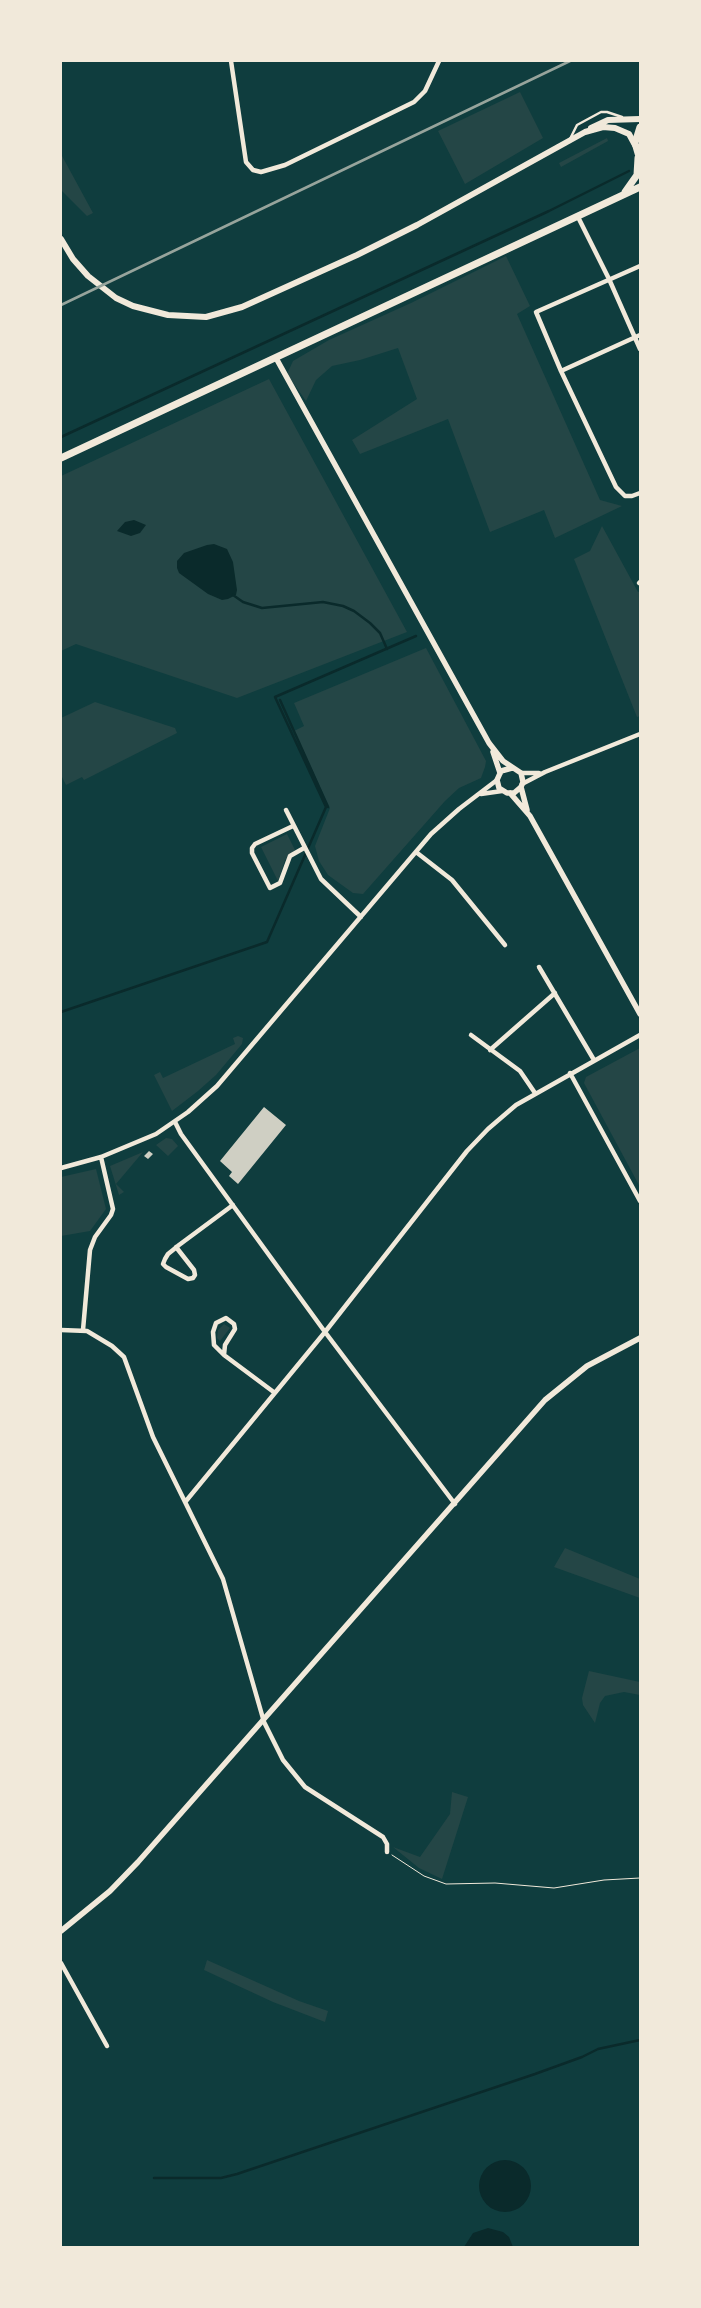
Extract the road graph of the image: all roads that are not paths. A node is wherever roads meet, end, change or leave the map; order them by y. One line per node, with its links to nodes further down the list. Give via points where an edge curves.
1 (230, 61): 2 (street, via 246,162 253,170 261,172 285,165 414,102 425,91)
2 (439, 61)
3 (625, 119): 4 (main road); 6 (main road, via 604,121); 7 (lane, via 601,112 577,125)
4 (640, 119)
5 (640, 126): 8 (main road)
6 (585, 132): 7 (main road); 8 (main road, via 603,127 615,128 631,136)
7 (568, 142): 13 (main road, via 388,239 242,307 206,317 151,312 116,298 96,284 73,259)
8 (635, 146): 9 (main road)
9 (639, 159): 11 (main road, via 635,181)
10 (640, 187): 11 (main road)
11 (617, 198): 12 (main road)
12 (578, 217): 15 (street); 19 (main road)
13 (61, 239)
14 (640, 266): 15 (street)
15 (609, 280): 17 (street); 20 (street, via 536,312)
16 (640, 335): 17 (street)
17 (634, 337): 18 (street); 20 (street)
18 (640, 349)
19 (276, 358): 21 (main road); 24 (street)
20 (561, 371): 22 (street, via 616,487 625,496)
21 (61, 458)
22 (640, 493)
23 (640, 734): 26 (street)
24 (489, 743): 25 (street); 27 (street)
25 (512, 768): 27 (street); 28 (street)
26 (545, 772): 28 (street); 30 (street)
27 (500, 773): 29 (street)
28 (521, 773): 30 (street)
29 (497, 780): 31 (street); 33 (street)
30 (522, 786): 32 (street); 35 (street)
31 (502, 791): 32 (street); 33 (street)
32 (510, 793): 35 (street)
33 (475, 796): 38 (street, via 443,822)
34 (286, 810): 36 (street)
35 (530, 816): 43 (street)
36 (293, 826): 37 (street); 37 (street, via 252,848 270,888 280,883 290,856)
37 (304, 848): 39 (street, via 327,887)
38 (416, 852): 39 (street); 40 (street, via 452,880)
39 (362, 917): 50 (street, via 232,1072)
40 (505, 945)
41 (539, 967): 42 (street)
42 (555, 993): 46 (street); 47 (street)
43 (640, 1014)
44 (471, 1035): 46 (street)
45 (640, 1035): 47 (street)
46 (490, 1050): 49 (street, via 520,1071)
47 (594, 1060): 48 (street)
48 (570, 1073): 49 (street); 53 (street)
49 (535, 1093): 58 (street, via 505,1113 478,1139)
50 (175, 1122): 51 (street); 54 (street)
51 (101, 1158): 52 (street); 57 (street, via 112,1209 90,1250)
52 (61, 1168)
53 (640, 1201)
54 (233, 1205): 55 (street); 58 (street)
55 (176, 1247): 55 (street, via 165,1259 164,1266 193,1278 194,1270)
56 (61, 1330): 57 (street)
57 (83, 1330): 62 (street, via 122,1354 153,1437)
58 (325, 1332): 61 (street); 63 (street)
59 (640, 1338): 63 (street, via 581,1370 551,1395)
60 (224, 1355): 60 (street, via 225,1344 235,1329 226,1318 216,1323 213,1332 214,1345); 61 (street)
61 (275, 1393): 62 (street)
62 (186, 1501): 64 (street, via 227,1588)
63 (455, 1504): 64 (street)
64 (264, 1722): 65 (street, via 296,1779 383,1837); 66 (street, via 126,1876)
65 (387, 1852)
66 (61, 1931)
67 (61, 1963): 68 (street)
68 (107, 2046)

